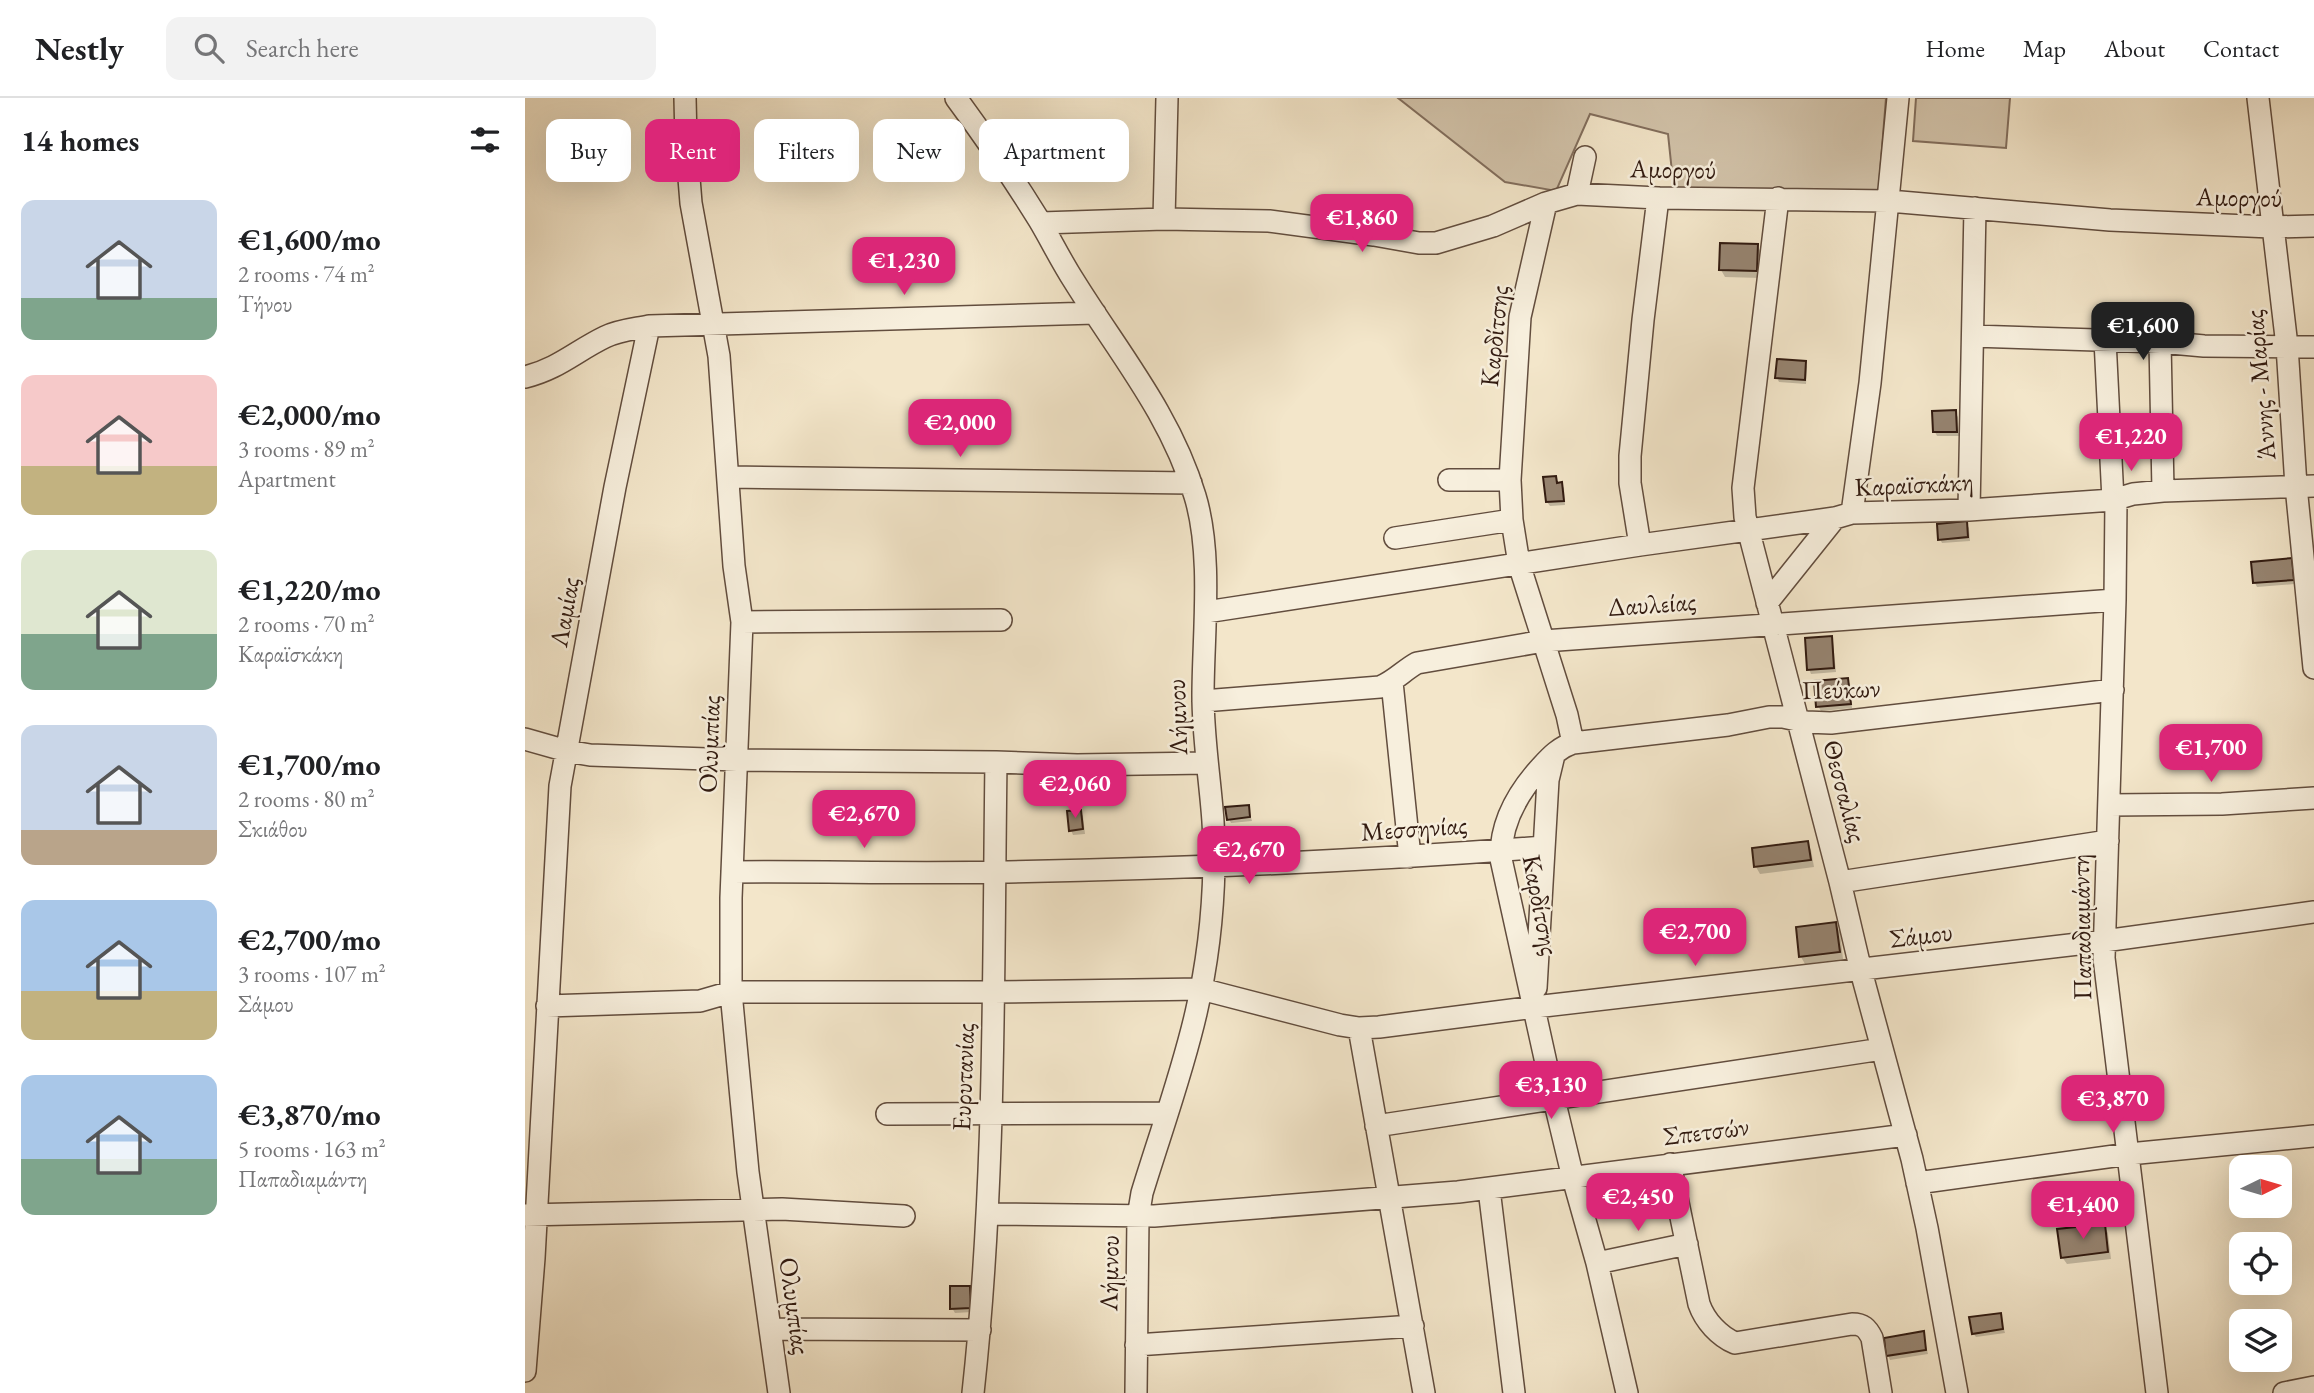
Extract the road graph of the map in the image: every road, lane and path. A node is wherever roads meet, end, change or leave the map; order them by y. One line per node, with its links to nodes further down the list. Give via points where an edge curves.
1 (685, 98): 18 (street, Ολυμπίας, via 691,203)
2 (956, 98): 14 (street, Λήμνου)
3 (1167, 98): 13 (street)
4 (1898, 98): 10 (street)
5 (2258, 98): 16 (street, Άννης - Μαρίας)
6 (1585, 158): 7 (street)
7 (1577, 194): 8 (street, Αμοργού); 11 (street, Αμοργού)
8 (1658, 198): 9 (street, Αμοργού); 38 (street, via 1630,456)
9 (1778, 198): 10 (street, Αμοργού); 36 (street, Θεσσαλίας, via 1743,488)
10 (1889, 201): 12 (street, Αμοργού); 34 (street, via 1870,383)
11 (1546, 203): 13 (street, Αμοργού, via 1493,226 1436,243 1269,222); 28 (street, Καρδίτσης, via 1520,317)
12 (1975, 208): 16 (street, Αμοργού); 20 (street)
13 (1164, 219): 14 (street, Αμοργού)
14 (1041, 223): 17 (street, Λήμνου)
15 (2314, 226): 16 (street, Αμοργού)
16 (2271, 228): 23 (street, Άννης - Μαρίας)
17 (1095, 313): 18 (street); 29 (street, Λήμνου, via 1163,419)
18 (714, 323): 19 (street); 26 (street, Ολυμπίας)
19 (649, 326): 25 (street, via 614,333 563,363); 54 (street, Λαμίας)
20 (1973, 336): 21 (street); 33 (street)
21 (2105, 340): 22 (street); 32 (street, Παπαδιαμάντη)
22 (2160, 342): 23 (street); 31 (street)
23 (2287, 346): 24 (street); 30 (street, Άννης - Μαρίας)
24 (2314, 347)
25 (525, 377)
26 (729, 477): 29 (street); 45 (street, Ολυμπίας)
27 (1449, 480): 28 (street)
28 (1510, 480): 35 (street, Καρδίτσης)
29 (1191, 483): 42 (street, Λήμνου, via 1200,518)
30 (2305, 486): 31 (street, Καραϊσκάκη); 41 (street, Άννης - Μαρίας)
31 (2163, 491): 32 (street, Καραϊσκάκη)
32 (2115, 500): 33 (street, Καραϊσκάκη); 40 (street, Παπαδιαμάντη)
33 (1969, 510): 34 (street, Καραϊσκάκη)
34 (1843, 515): 36 (street, Καραϊσκάκη); 43 (street)
35 (1512, 520): 37 (street); 39 (street, Καρδίτσης)
36 (1749, 531): 38 (street, Καραϊσκάκη); 43 (street, Θεσσαλίας)
37 (1395, 538)
38 (1640, 545): 39 (street, Καραϊσκάκη)
39 (1519, 564): 42 (street, Καραϊσκάκη); 46 (street, Καρδίτσης)
40 (2115, 600): 43 (street, Δαυλείας); 49 (street, Παπαδιαμάντη)
41 (2311, 604): 47 (street, Άννης - Μαρίας)
42 (1206, 612): 50 (street, Λήμνου)
43 (1770, 613): 46 (street, Δαυλείας); 51 (street, Θεσσαλίας)
44 (1001, 620): 45 (street)
45 (742, 622): 55 (street, Ολυμπίας)
46 (1543, 640): 48 (street, Δαυλείας, via 1417,663); 53 (street, Καρδίτσης, via 1567,715)
47 (2314, 668)
48 (1392, 682): 50 (street, Δαυλείας, via 1365,689); 63 (street)
49 (2113, 690): 51 (street, Πεύκων, via 1831,723); 59 (street, Παπαδιαμάντη)
50 (1203, 701): 57 (street, Λήμνου)
51 (1797, 721): 53 (street, Πεύκων, via 1769,717); 67 (street, Θεσσαλίας)
52 (525, 739): 54 (street)
53 (1563, 748): 61 (street, via 1548,780); 62 (street, Καρδίτσης, via 1517,798)
54 (566, 751): 55 (street); 74 (street, Λαμίας)
55 (737, 760): 56 (street); 65 (street, Ολυμπίας)
56 (996, 762): 57 (street); 66 (street, Ευρυτανίας)
57 (1206, 763): 64 (street, Λήμνου)
58 (2314, 798): 59 (street)
59 (2109, 805): 60 (street, Παπαδιαμάντη)
60 (2108, 841): 67 (street); 69 (street, Παπαδιαμάντη)
61 (1544, 847): 62 (street, Μεσσηνίας); 75 (street)
62 (1501, 850): 63 (street, Μεσσηνίας); 75 (street, Καρδίτσης)
63 (1410, 858): 64 (street, Μεσσηνίας)
64 (1215, 867): 66 (street, Μεσσηνίας); 71 (street, Λήμνου)
65 (732, 872): 66 (street, Μεσσηνίας); 72 (street, Ολυμπίας)
66 (995, 873): 73 (street, Ευρυτανίας)
67 (1840, 882): 70 (street, Θεσσαλίας)
68 (2314, 912): 69 (street, Σάμου)
69 (2104, 941): 70 (street, Σάμου); 85 (street, Παπαδιαμάντη)
70 (1861, 971): 75 (street, Σάμου); 77 (street, Θεσσαλίας)
71 (1201, 989): 73 (street, Σάμου); 76 (street, Σάμου); 79 (street, Λήμνου)
72 (731, 992): 73 (street, Σάμου); 74 (street, Σάμου, via 700,1001); 91 (street, Ολυμπίας)
73 (993, 992): 81 (street, Ευρυτανίας)
74 (547, 1006): 93 (street, Λαμίας)
75 (1535, 1007): 76 (street, Σάμου); 78 (street, Καρδίτσης)
76 (1359, 1028): 82 (street)
77 (1882, 1049): 78 (street); 83 (street, Θεσσαλίας)
78 (1554, 1099): 82 (street); 87 (street, Καρδίτσης)
79 (1167, 1113): 81 (street); 95 (street, Λήμνου)
80 (887, 1114): 81 (street)
81 (990, 1114): 92 (street, Ευρυτανίας)
82 (1376, 1126): 90 (street)
83 (1906, 1135): 86 (street, Σπετσών); 88 (street, Θεσσαλίας)
84 (2314, 1136): 85 (street)
85 (2129, 1154): 88 (street); 112 (street, Παπαδιαμάντη)
86 (1670, 1164): 87 (street, Σπετσών); 96 (street)
87 (1573, 1178): 89 (street, Σπετσών); 97 (street, Καρδίτσης)
88 (1917, 1183): 111 (street, Θεσσαλίας)
89 (1489, 1189): 90 (street, Σπετσών); 108 (street)
90 (1389, 1198): 95 (street, Σπετσών); 98 (street)
91 (753, 1209): 93 (street); 94 (street); 99 (street, Ολυμπίας)
92 (987, 1214): 95 (street, Σπετσών); 100 (street, Ευρυτανίας)
93 (531, 1215): 102 (street, Λαμίας)
94 (904, 1216)
95 (1137, 1217): 101 (street, Λήμνου)
96 (1687, 1244): 97 (street); 110 (street, via 1703,1314 1726,1340 1745,1343 1861,1324 1872,1338)
97 (1597, 1263): 109 (street, Καρδίτσης)
98 (1413, 1326): 101 (street); 107 (street)
99 (771, 1329): 100 (street); 104 (street, Ολυμπίας)
100 (980, 1330): 105 (street, Ευρυτανίας)
101 (1136, 1345): 106 (street, Λήμνου)
102 (525, 1371)
103 (2314, 1387): 113 (street)
104 (779, 1393)
105 (973, 1393)
106 (1136, 1393)
107 (1424, 1393)
108 (1514, 1393)
109 (1627, 1393)
110 (1881, 1393)
111 (1957, 1393)
112 (2157, 1393)
113 (2284, 1393)

